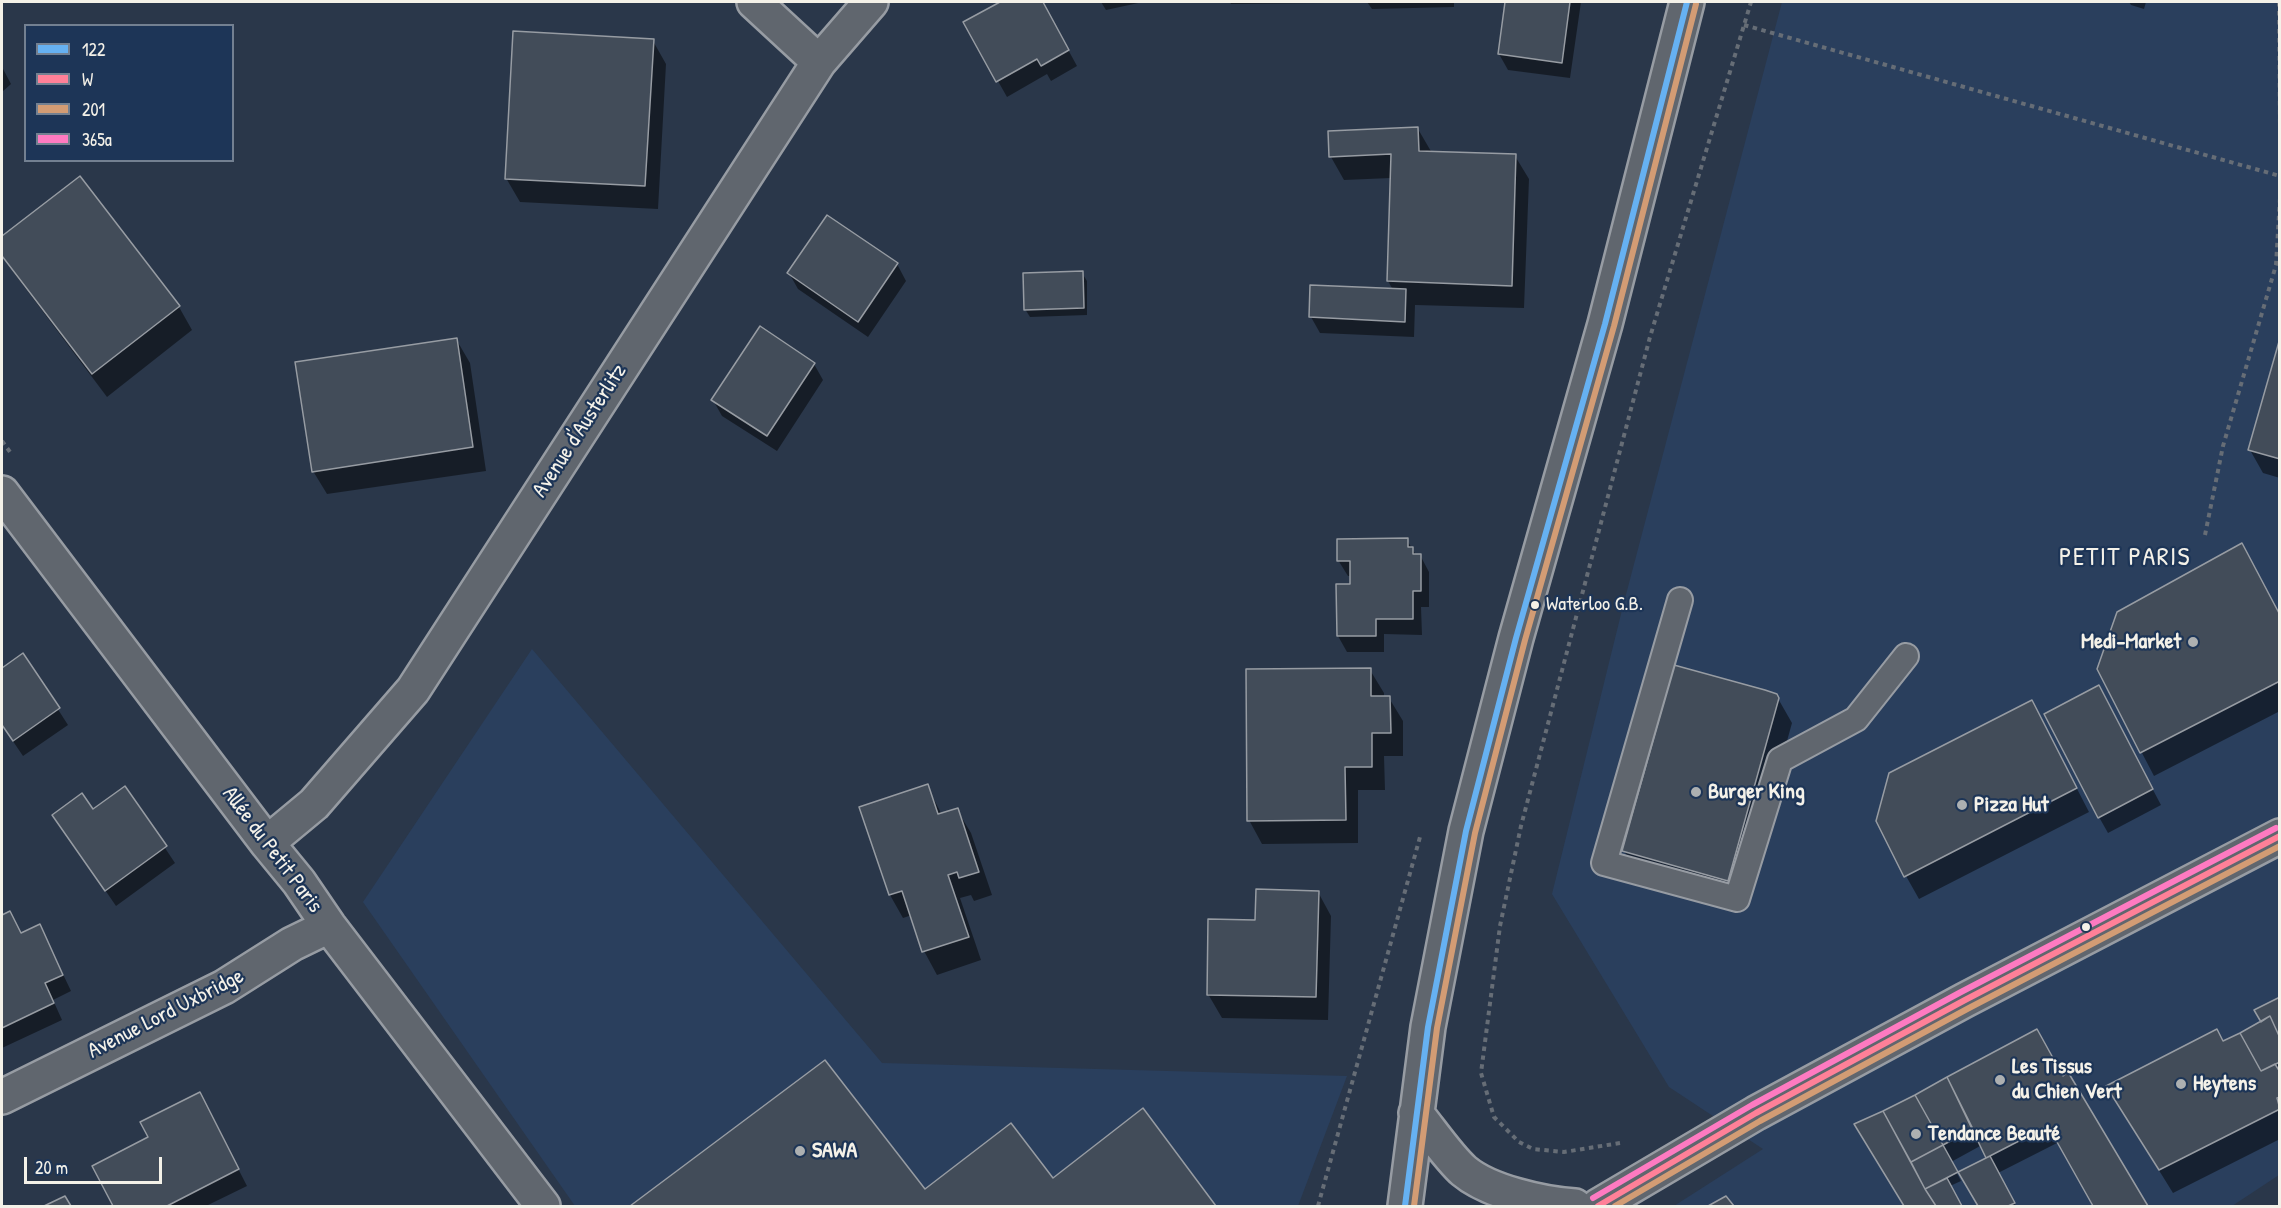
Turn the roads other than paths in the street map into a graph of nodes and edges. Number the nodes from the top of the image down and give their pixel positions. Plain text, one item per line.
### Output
1 (754, 2) edge
2 (871, 2) edge
3 (1687, 2) edge
4 (819, 62) junction
5 (2, 493) edge
6 (1680, 600) dead end
7 (1906, 656) dead end
8 (2280, 836) edge
9 (267, 843) junction
10 (329, 926) junction
11 (2, 1097) edge
12 (1416, 1113) junction
13 (543, 1206) edge
14 (1405, 1206) edge
15 (1575, 1206) edge
16 (1598, 1206) edge

1 - 4 street
2 - 4 street, Avenue d'Austerlitz
3 - 12 street
4 - 9 street, Avenue d'Austerlitz
5 - 9 street, Allée du Petit Paris
6 - 7 lane
8 - 16 street
9 - 10 street, Allée du Petit Paris
10 - 11 street, Avenue Lord Uxbridge
10 - 13 street, Allée du Petit Paris
12 - 14 street
12 - 15 street

